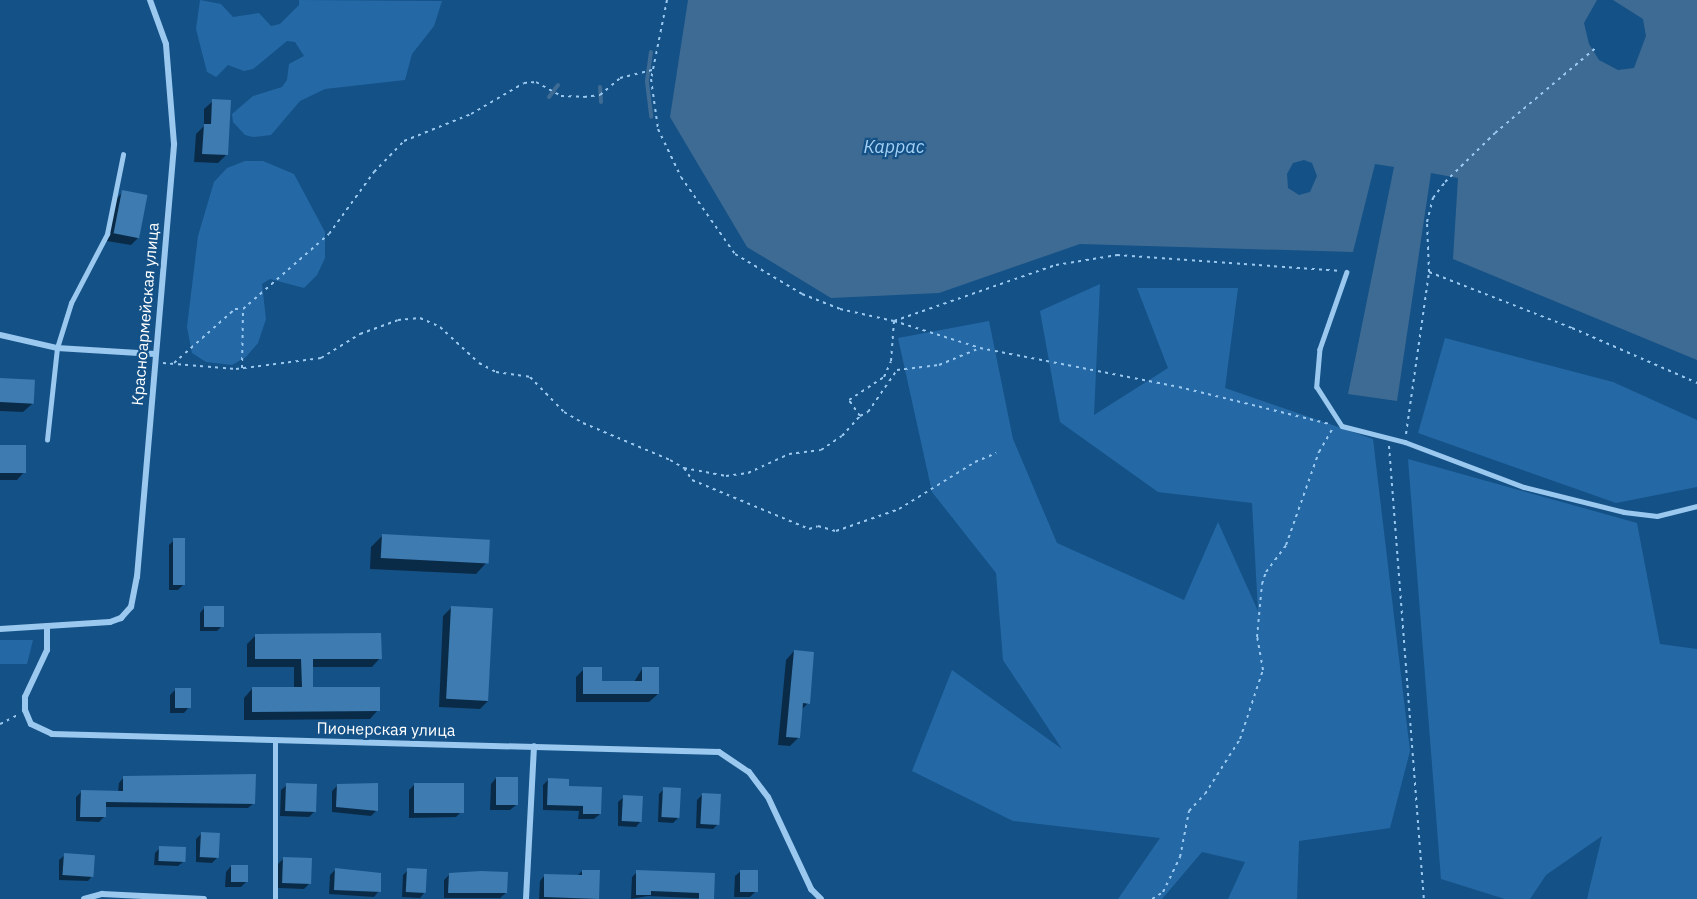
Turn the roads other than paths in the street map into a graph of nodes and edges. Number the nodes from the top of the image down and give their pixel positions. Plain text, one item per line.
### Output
1 (150, 0) edge
2 (123, 155) dead end
3 (1347, 272) road end
4 (0, 335) edge
5 (57, 348) junction
6 (155, 354) junction
7 (47, 440) dead end
8 (1697, 506) edge
9 (47, 628) junction
10 (0, 629) edge
11 (275, 740) junction
12 (534, 746) junction
13 (84, 899) edge
14 (204, 899) edge
15 (274, 899) edge
16 (526, 899) edge
17 (821, 899) edge

1 - 6 street, Красноармейская улица
2 - 5 lane
3 - 8 lane
4 - 5 street
5 - 6 street
5 - 7 lane
6 - 9 street, Красноармейская улица
9 - 10 street
9 - 11 street, Пионерская улица
11 - 12 street, Пионерская улица
11 - 15 lane
12 - 16 street
12 - 17 street, Пионерская улица
13 - 14 street

